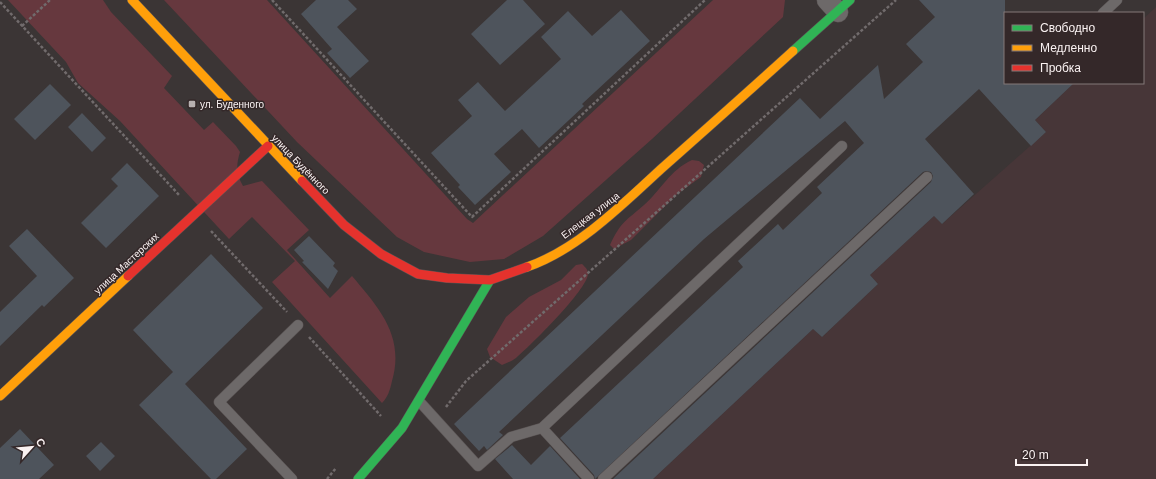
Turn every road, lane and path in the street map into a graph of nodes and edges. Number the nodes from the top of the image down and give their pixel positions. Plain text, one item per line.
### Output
1 (50, 0) edge
2 (132, 0) edge
3 (272, 0) edge
4 (705, 0) edge
5 (896, 0) edge
6 (1117, 0) edge
7 (838, 4) edge
8 (1104, 12) edge
9 (22, 26) dead end
10 (268, 146) junction
11 (842, 146) dead end
12 (927, 177) dead end
13 (490, 280) junction
14 (298, 325) dead end
15 (0, 396) edge
16 (419, 402) junction
17 (436, 421) junction
18 (542, 428) junction
19 (292, 479) edge
20 (358, 479) edge
21 (589, 479) edge
22 (603, 479) edge

1 - 9 path
2 - 10 main road, улица Будённого
3 - 4 path
5 - 17 path
6 - 8 lane
7 - 13 main road, Елецкая улица
10 - 13 main road, улица Будённого
10 - 15 main road, улица Мастерских
11 - 18 lane
12 - 22 lane
13 - 16 main road
14 - 19 lane
16 - 17 lane
16 - 20 main road
17 - 18 lane
18 - 21 lane

